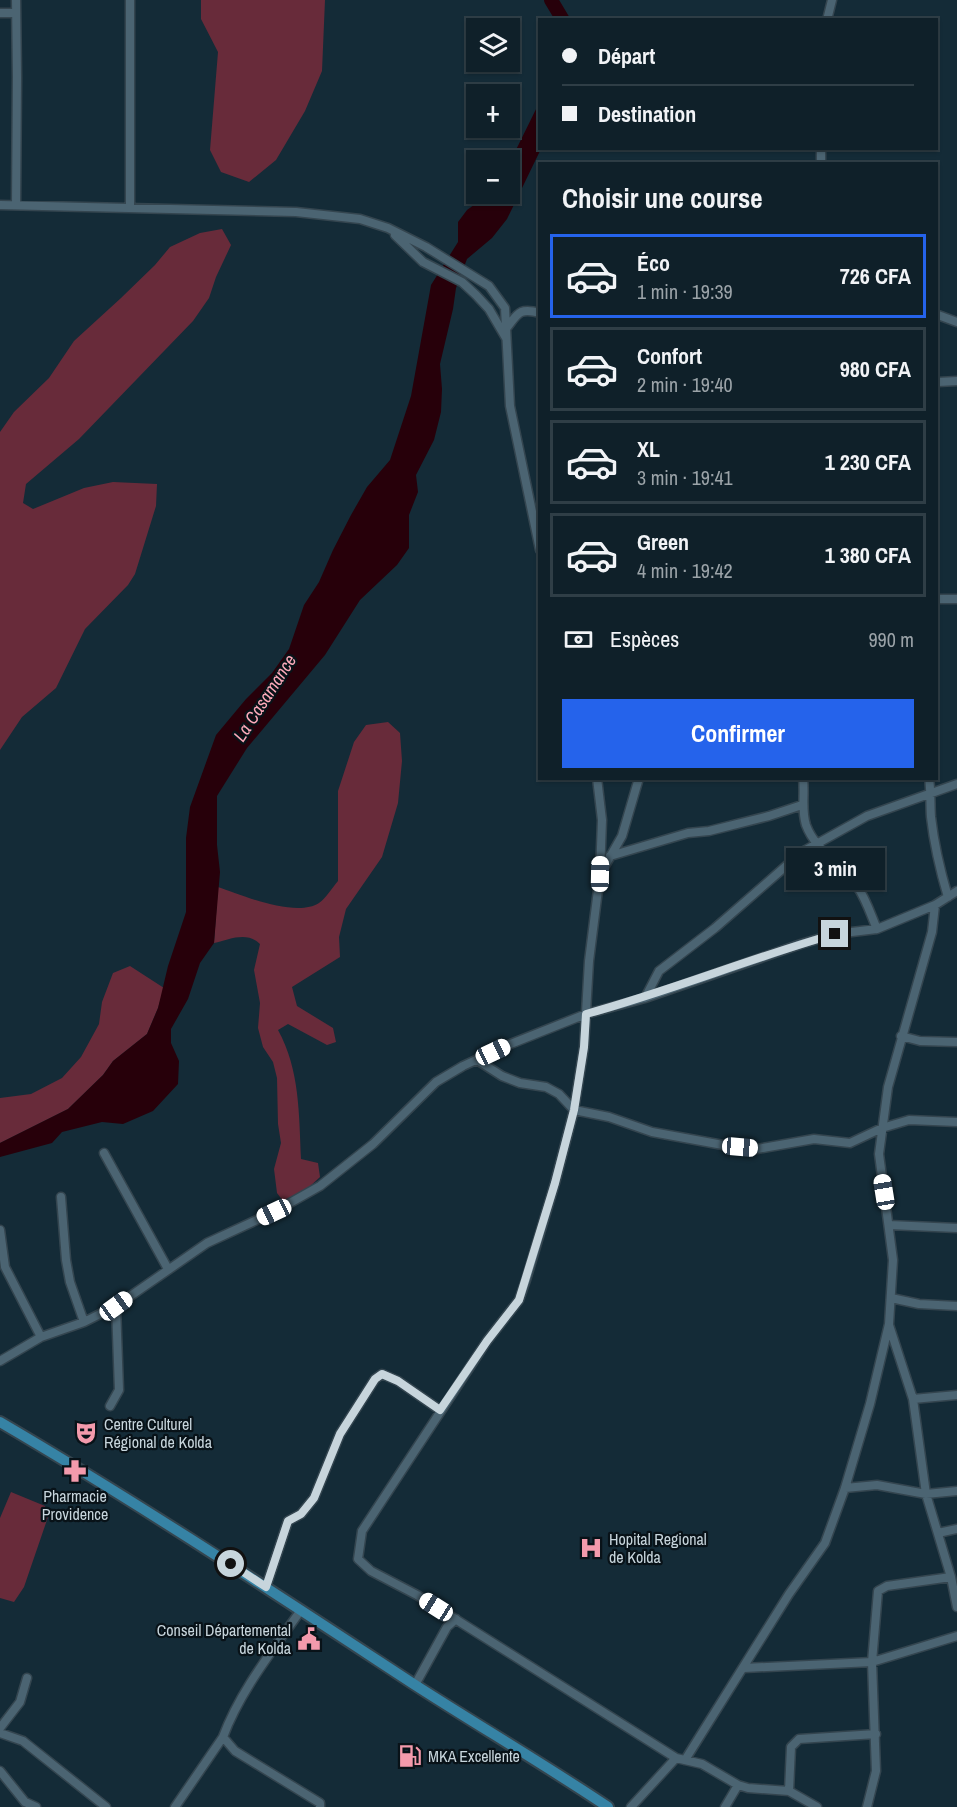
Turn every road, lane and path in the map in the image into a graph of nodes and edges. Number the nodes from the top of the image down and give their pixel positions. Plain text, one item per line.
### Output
1 (16, 0) edge
2 (130, 0) edge
3 (832, 0) edge
4 (0, 13) edge
5 (16, 13) junction
6 (828, 18) edge
7 (0, 205) edge
8 (16, 205) junction
9 (130, 207) junction
10 (388, 228) junction
11 (538, 312) edge
12 (938, 315) edge
13 (957, 322) edge
14 (505, 330) junction
15 (957, 381) edge
16 (938, 382) edge
17 (538, 540) edge
18 (938, 599) edge
19 (957, 599) edge
20 (597, 780) edge
21 (638, 780) edge
22 (803, 780) edge
23 (929, 780) edge
24 (957, 784) edge
25 (931, 793) junction
26 (802, 805) junction
27 (818, 843) junction
28 (610, 856) junction
29 (600, 874) junction
30 (957, 891) edge
31 (948, 897) junction
32 (935, 906) junction
33 (877, 929) junction
34 (645, 998) junction
35 (586, 1014) junction
36 (901, 1036) junction
37 (957, 1042) edge
38 (477, 1060) junction
39 (574, 1110) junction
40 (957, 1122) edge
41 (882, 1128) junction
42 (104, 1153) dead end
43 (61, 1197) dead end
44 (890, 1226) junction
45 (957, 1228) edge
46 (0, 1230) edge
47 (168, 1269) junction
48 (891, 1298) junction
49 (116, 1306) junction
50 (957, 1306) edge
51 (84, 1322) junction
52 (889, 1324) junction
53 (41, 1337) junction
54 (0, 1361) edge
55 (957, 1395) edge
56 (913, 1399) junction
57 (110, 1406) dead end
58 (440, 1410) junction
59 (0, 1422) edge
60 (845, 1488) junction
61 (957, 1491) edge
62 (926, 1494) junction
63 (957, 1529) edge
64 (938, 1533) junction
65 (951, 1577) junction
66 (266, 1587) junction
67 (957, 1607) edge
68 (301, 1610) junction
69 (456, 1619) junction
70 (957, 1636) edge
71 (872, 1662) junction
72 (744, 1668) junction
73 (27, 1678) dead end
74 (415, 1685) junction
75 (0, 1728) edge
76 (0, 1733) edge
77 (876, 1734) junction
78 (223, 1737) junction
79 (681, 1759) junction
80 (0, 1771) edge
81 (738, 1785) junction
82 (789, 1791) junction
83 (804, 1803) edge
84 (36, 1807) edge
85 (106, 1807) edge
86 (176, 1807) edge
87 (320, 1807) edge
88 (608, 1807) edge
89 (631, 1807) edge
90 (725, 1807) edge
91 (817, 1807) edge
92 (867, 1807) edge

1 - 5 street
2 - 9 street
3 - 6 street
4 - 5 street
5 - 8 street
7 - 8 street
8 - 9 street
9 - 10 street
10 - 14 street
10 - 14 street
11 - 14 street
12 - 13 street
14 - 17 street
15 - 16 street
18 - 19 street
20 - 29 street
21 - 28 street
22 - 26 street
23 - 25 street
24 - 25 street
25 - 27 street
25 - 31 street
26 - 27 street
26 - 28 street
27 - 33 street
27 - 34 street
28 - 29 street
29 - 35 street
30 - 31 street
31 - 32 street
32 - 33 street
32 - 36 street
33 - 34 street
34 - 35 street
35 - 38 street
35 - 39 street
36 - 37 street
36 - 41 street
38 - 39 street
38 - 47 street
39 - 41 street
39 - 58 street
40 - 41 street
41 - 44 street
42 - 47 street
43 - 51 street
44 - 45 street
44 - 48 street
46 - 53 street
47 - 49 street
48 - 50 street
48 - 52 street
49 - 51 street
49 - 57 street
51 - 53 street
52 - 56 street
52 - 60 street
53 - 54 street
55 - 56 street
56 - 62 street
58 - 66 street
58 - 69 street
59 - 66 main road
60 - 62 street
60 - 72 street
61 - 62 street
62 - 64 street
63 - 64 street
64 - 65 street
65 - 67 street
65 - 71 street
66 - 68 main road
68 - 74 main road
68 - 78 street
69 - 74 street
69 - 79 street
70 - 71 street
71 - 72 street
71 - 77 street
72 - 79 street
73 - 75 street
74 - 88 main road
76 - 85 street
77 - 82 street
77 - 92 street
78 - 86 street
78 - 87 street
79 - 81 street
79 - 89 street
80 - 84 street
81 - 82 street
81 - 90 street
82 - 83 street
83 - 91 street

